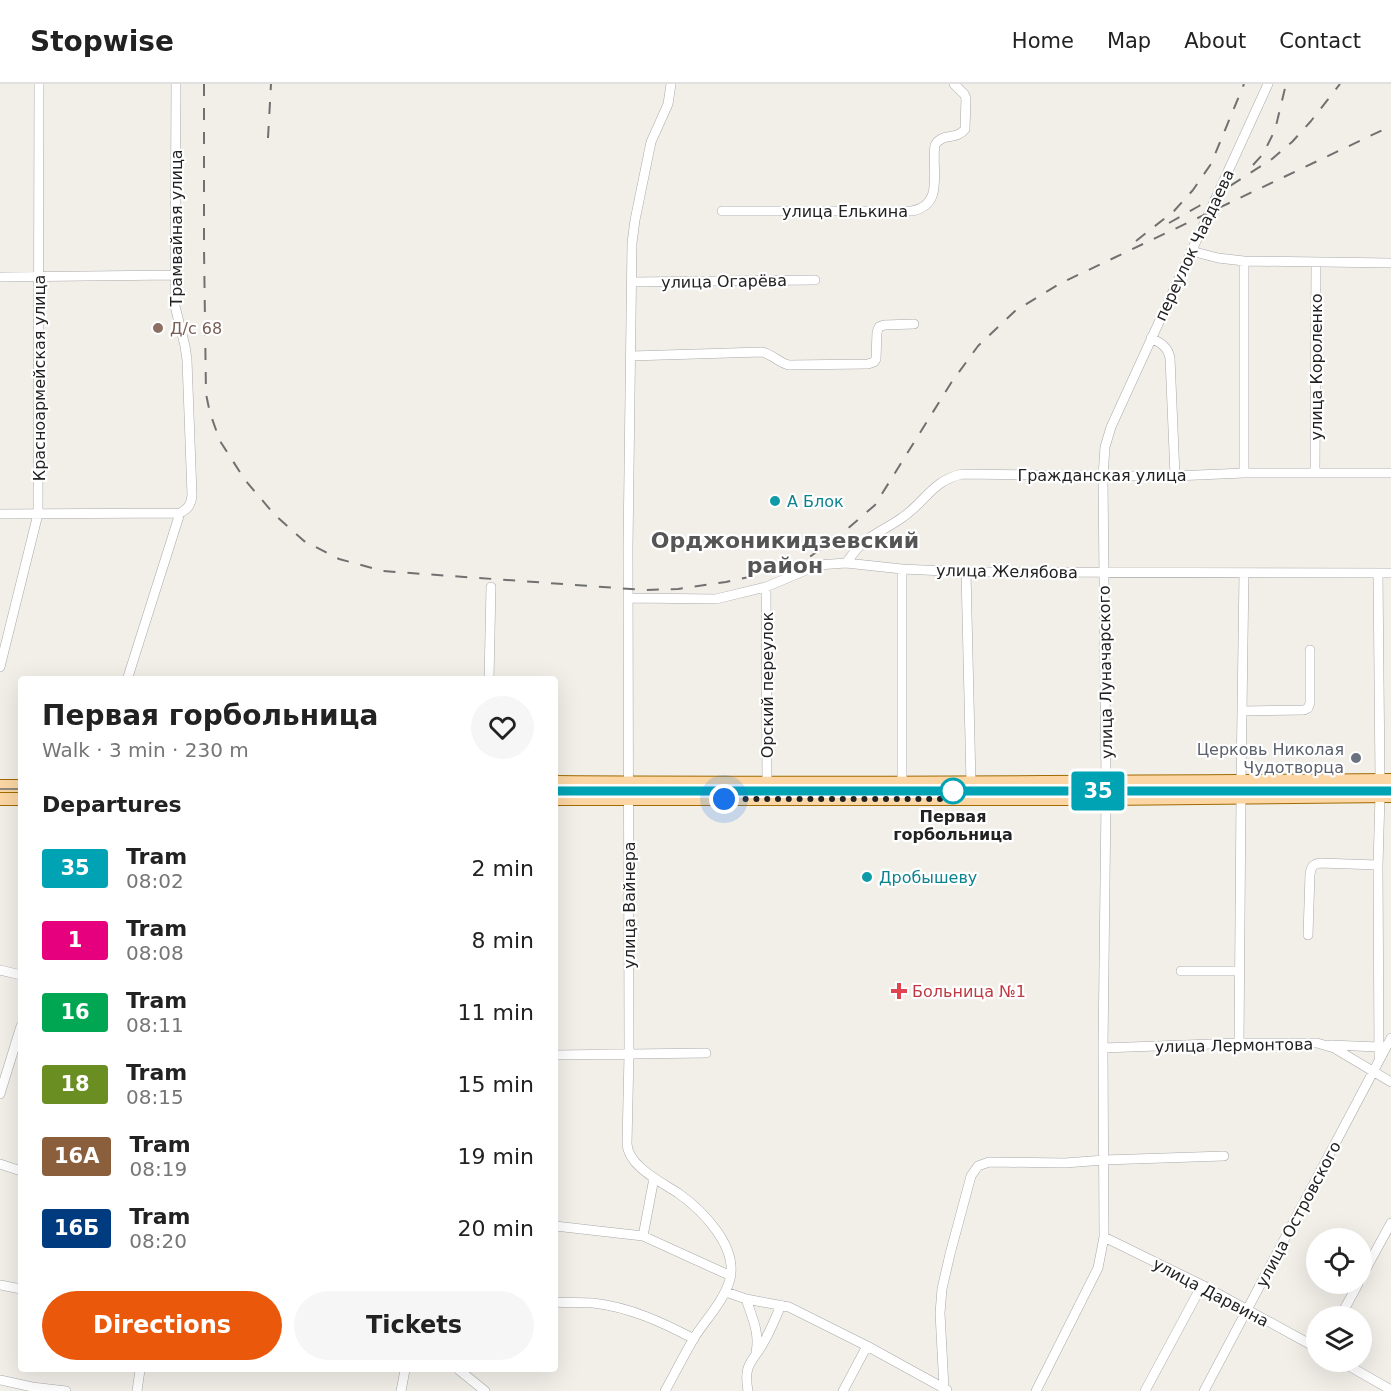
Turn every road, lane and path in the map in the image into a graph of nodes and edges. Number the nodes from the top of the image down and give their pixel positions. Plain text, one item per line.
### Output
1 (39, 84) edge
2 (176, 84) edge
3 (671, 84) edge
4 (954, 84) edge
5 (1268, 84) edge
6 (722, 211) dead end
7 (1191, 250) junction
8 (1244, 261) junction
9 (1317, 262) junction
10 (1391, 263) edge
11 (174, 275) junction
12 (40, 277) junction
13 (0, 278) edge
14 (815, 280) dead end
15 (632, 282) junction
16 (914, 324) dead end
17 (1151, 338) junction
18 (632, 356) junction
19 (1315, 472) junction
20 (1244, 473) junction
21 (1391, 473) edge
22 (1103, 476) junction
23 (1175, 476) junction
24 (180, 513) junction
25 (0, 514) edge
26 (38, 514) junction
27 (846, 563) junction
28 (902, 569) junction
29 (966, 572) junction
30 (1104, 572) junction
31 (1244, 573) junction
32 (1378, 573) junction
33 (1391, 573) edge
34 (491, 587) dead end
35 (766, 587) junction
36 (629, 598) junction
37 (1310, 650) dead end
38 (0, 667) edge
39 (128, 676) edge
40 (489, 676) edge
41 (1242, 711) junction
42 (1385, 780) edge
43 (1241, 781) junction
44 (558, 782) edge
45 (629, 782) junction
46 (902, 782) junction
47 (971, 782) junction
48 (767, 783) junction
49 (1106, 783) junction
50 (0, 786) edge
51 (18, 786) edge
52 (1385, 796) edge
53 (1241, 798) junction
54 (0, 799) edge
55 (18, 799) edge
56 (558, 799) edge
57 (629, 799) junction
58 (1106, 799) junction
59 (1378, 865) junction
60 (1308, 936) dead end
61 (0, 970) edge
62 (1181, 971) dead end
63 (1239, 971) junction
64 (18, 974) edge
65 (18, 1037) edge
66 (1391, 1038) edge
67 (1239, 1043) junction
68 (1325, 1044) junction
69 (1379, 1047) junction
70 (1103, 1048) junction
71 (706, 1053) dead end
72 (629, 1054) junction
73 (558, 1055) edge
74 (1379, 1059) junction
75 (1374, 1073) junction
76 (1391, 1083) edge
77 (0, 1094) edge
78 (1224, 1156) dead end
79 (1104, 1160) junction
80 (0, 1164) edge
81 (18, 1170) edge
82 (654, 1179) junction
83 (1391, 1223) edge
84 (558, 1226) edge
85 (643, 1236) junction
86 (1104, 1237) junction
87 (1372, 1258) edge
88 (731, 1276) junction
89 (0, 1285) edge
90 (1202, 1285) junction
91 (18, 1288) edge
92 (726, 1292) junction
93 (746, 1299) junction
94 (558, 1302) edge
95 (781, 1305) junction
96 (1247, 1310) junction
97 (694, 1339) junction
98 (1306, 1342) edge
99 (867, 1346) junction
100 (755, 1354) junction
101 (140, 1372) edge
102 (405, 1372) edge
103 (461, 1372) edge
104 (1359, 1372) edge
105 (0, 1380) edge
106 (945, 1390) edge
107 (1391, 1390) edge
108 (66, 1391) edge
109 (137, 1391) edge
110 (401, 1391) edge
111 (485, 1391) edge
112 (665, 1391) edge
113 (748, 1391) edge
114 (843, 1391) edge
115 (1036, 1391) edge
116 (1145, 1391) edge
117 (1204, 1391) edge

1 - 12 street, Красноармейская улица
2 - 11 street, Трамвайная улица
3 - 15 street, улица Вайнера
4 - 6 street, улица Елькина
5 - 7 street, переулок Чаадаева
7 - 8 street
7 - 17 street, переулок Чаадаева
8 - 9 street
8 - 20 street
9 - 10 street
9 - 19 street, улица Короленко
11 - 12 street
11 - 24 street, Трамвайная улица
12 - 13 street
12 - 26 street, Красноармейская улица
14 - 15 street, улица Огарёва
15 - 18 street, улица Вайнера
16 - 18 street
17 - 22 street, улица Луначарского
17 - 23 street, переулок Чаадаева
18 - 36 street, улица Вайнера
19 - 20 street, Гражданская улица
19 - 21 street, Гражданская улица
20 - 23 street, Гражданская улица
22 - 23 street, Гражданская улица
22 - 27 street, Гражданская улица
22 - 30 street, улица Луначарского
24 - 26 street
24 - 39 street, Трамвайная улица
25 - 26 street
26 - 38 street, Красноармейская улица
27 - 28 street, улица Желябова
27 - 35 street, улица Желябова
28 - 29 street, улица Желябова
28 - 46 street
29 - 30 street, улица Желябова
29 - 47 street
30 - 31 street, улица Желябова
30 - 49 street, улица Луначарского
31 - 32 street, улица Желябова
31 - 41 street
32 - 33 street, улица Желябова
32 - 42 street
34 - 40 street
35 - 36 street, улица Желябова
35 - 48 street, Орский переулок
36 - 45 street, улица Вайнера
37 - 41 street
41 - 43 street
42 - 43 main road
43 - 49 main road
44 - 45 main road
45 - 48 main road
45 - 57 street, улица Вайнера
46 - 47 main road
46 - 48 main road
47 - 49 main road
49 - 58 main road, улица Луначарского
50 - 51 main road
52 - 53 main road
52 - 59 street
53 - 58 main road
53 - 63 street
54 - 55 main road
56 - 57 main road
57 - 58 main road
57 - 72 street, улица Вайнера
58 - 70 street, улица Луначарского
59 - 60 street
59 - 69 street
61 - 64 street
62 - 63 street
63 - 67 street
65 - 77 street
66 - 74 street, улица Островского
67 - 68 street, улица Лермонтова
67 - 70 street, улица Лермонтова
68 - 69 street
68 - 75 street, улица Лермонтова
69 - 74 street
70 - 79 street, улица Луначарского
71 - 72 street
72 - 73 street
72 - 82 street, улица Вайнера
74 - 75 street, улица Островского
75 - 76 street, улица Лермонтова
75 - 96 street, улица Островского
78 - 79 street
79 - 86 street, улица Луначарского
79 - 106 street
80 - 81 street
82 - 85 street
82 - 88 street, улица Вайнера
83 - 87 street
84 - 85 street
85 - 88 street
86 - 90 street, улица Дарвина
86 - 115 street, улица Луначарского
88 - 92 street, улица Вайнера
89 - 91 street
90 - 96 street, улица Дарвина
90 - 116 street
92 - 93 street
92 - 97 street, улица Вайнера
93 - 95 street
93 - 100 street
94 - 97 street
95 - 99 street
95 - 100 street
96 - 98 street, улица Дарвина
96 - 117 street, улица Островского
97 - 112 street, улица Вайнера
99 - 106 street
99 - 114 street
100 - 113 street
101 - 109 street
102 - 110 street
103 - 111 street
104 - 107 street
105 - 108 street

